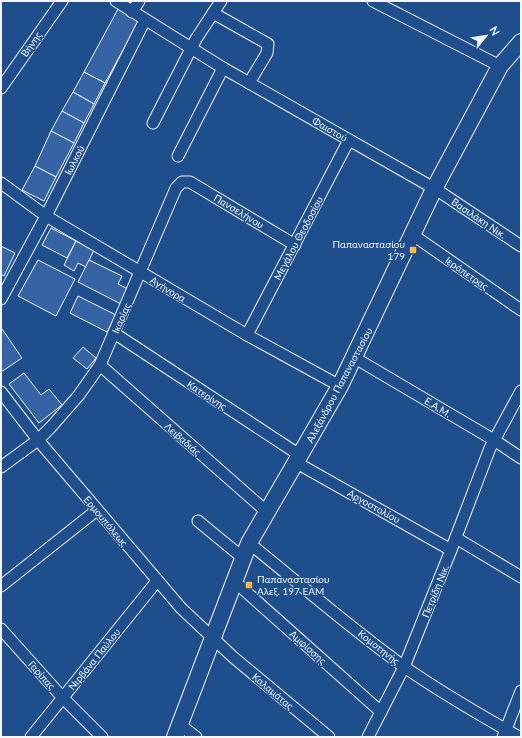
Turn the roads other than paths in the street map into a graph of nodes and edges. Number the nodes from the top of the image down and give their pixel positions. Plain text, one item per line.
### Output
1 (62, 1) edge
2 (116, 1) edge
3 (139, 1) edge
4 (221, 1) edge
5 (373, 1) edge
6 (132, 12) junction
7 (213, 13) junction
8 (145, 20) junction
9 (521, 42) edge
10 (191, 48) junction
11 (500, 66) junction
12 (224, 68) junction
13 (249, 83) junction
14 (1, 88) edge
15 (153, 123) dead end
16 (349, 140) junction
17 (178, 156) dead end
18 (182, 182) joint
19 (1, 183) edge
20 (436, 190) junction
21 (46, 216) junction
22 (413, 235) junction
23 (295, 245) junction
24 (521, 246) edge
25 (141, 272) junction
26 (1, 299) edge
27 (521, 310) edge
28 (114, 333) junction
29 (247, 335) junction
30 (355, 358) junction
31 (100, 365) junction
32 (340, 386) junction
33 (521, 391) edge
34 (1, 392) edge
35 (38, 440) junction
36 (494, 440) junction
37 (521, 458) edge
38 (299, 460) junction
39 (1, 468) edge
40 (97, 510) junction
41 (267, 512) junction
42 (198, 521) dead end
43 (456, 538) junction
44 (249, 543) junction
45 (452, 550) junction
46 (243, 558) junction
47 (521, 578) edge
48 (157, 581) junction
49 (234, 581) junction
50 (1, 586) edge
51 (2, 633) edge
52 (216, 642) junction
53 (404, 667) junction
54 (521, 691) edge
55 (63, 698) junction
56 (381, 712) junction
57 (177, 731) edge
58 (505, 733) edge
59 (31, 737) edge
60 (102, 737) edge
61 (196, 737) edge
62 (329, 737) edge
63 (368, 737) edge
64 (519, 737) edge

1 - 14 street, Βήνης
2 - 6 street, Φαιστού
3 - 6 street
4 - 7 street
5 - 11 street
6 - 8 street, Φαιστού
7 - 10 street
7 - 13 street
8 - 10 street, Φαιστού
8 - 21 street, Ιωλκού
9 - 11 main road, Αλεξάνδρου Παπαναστασίου
10 - 12 street, Φαιστού
10 - 15 street
11 - 20 main road, Αλεξάνδρου Παπαναστασίου
12 - 13 street, Φαιστού
12 - 17 street
13 - 16 street, Φαιστού
16 - 20 street, Φαιστού
16 - 23 street, Μεγάλου Θεοδοσίου
18 - 23 street, Πανσελήνου
18 - 25 street, Ικαρίας
19 - 21 street, Αγήνορα
20 - 22 main road, Αλεξάνδρου Παπαναστασίου
20 - 24 street, Βασιλάκη Νικ.
21 - 25 street, Αγήνορα
21 - 26 street, Ιωλκού
22 - 27 street, Ιεράπετρας
22 - 30 main road, Αλεξάνδρου Παπαναστασίου
23 - 29 street, Μεγάλου Θεοδοσίου
25 - 28 street, Ικαρίας
25 - 29 street, Αγήνορα
28 - 31 street, Ικαρίας
28 - 38 street, Κατερίνης
29 - 32 street, Αγήνορα
30 - 32 main road, Αλεξάνδρου Παπαναστασίου
30 - 36 street, Ε.Α.Μ.
31 - 35 street, Ικαρίας
31 - 41 street, Λειβαδιάς
32 - 38 main road, Αλεξάνδρου Παπαναστασίου
33 - 36 street
34 - 35 street, Ερμουπόλεως
35 - 39 street, Ικαρίας
35 - 40 street, Ερμουπόλεως
36 - 37 street, Ε.Α.Μ.
36 - 43 street, Πετρίδη Νικ.
38 - 41 main road, Αλεξάνδρου Παπαναστασίου
38 - 45 street, Αργοστολίου
40 - 48 street, Ερμουπόλεως
40 - 50 street
41 - 44 main road, Αλεξάνδρου Παπαναστασίου
42 - 46 street
43 - 45 street, Πετρίδη Νικ.
43 - 47 street
44 - 46 main road, Αλεξάνδρου Παπαναστασίου
44 - 53 street, Κομοτηνής
45 - 53 street, Πετρίδη Νικ.
46 - 49 main road, Αλεξάνδρου Παπαναστασίου
48 - 52 street, Ερμουπόλεως
48 - 55 street, Νιρβάνα Παύλου
49 - 52 main road, Αλεξάνδρου Παπαναστασίου
49 - 56 street, Αμφίσσης
51 - 55 street, Γαρίπας
52 - 57 main road, Αλεξάνδρου Παπαναστασίου
52 - 62 street, Καλαμάτας
53 - 56 street, Πετρίδη Νικ.
53 - 58 street, Κομοτηνής
54 - 58 street
55 - 59 street, Νιρβάνα Παύλου
55 - 60 street, Γαρίπας
56 - 63 street, Πετρίδη Νικ.
57 - 61 street
58 - 64 street, Κομοτηνής

